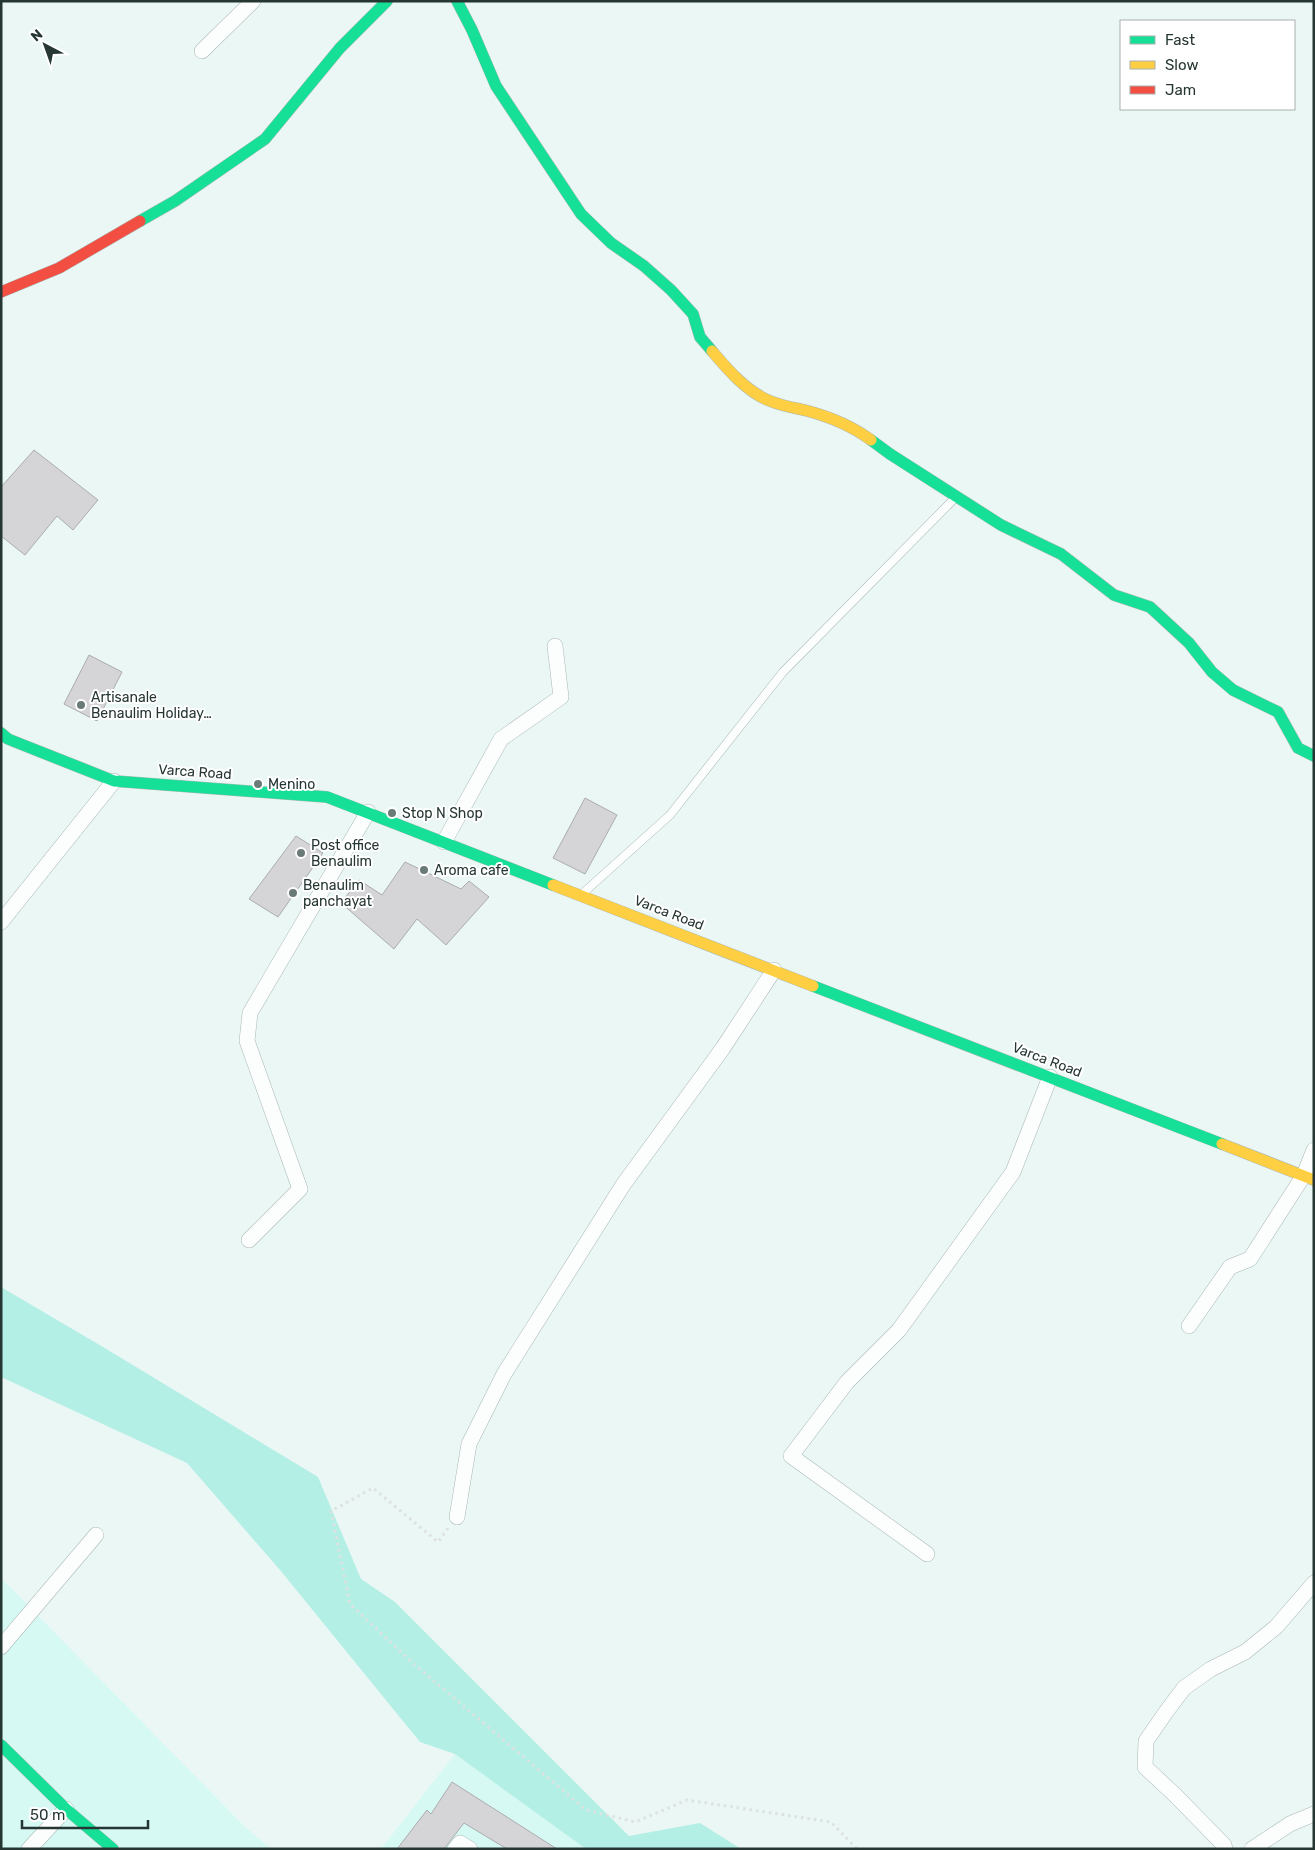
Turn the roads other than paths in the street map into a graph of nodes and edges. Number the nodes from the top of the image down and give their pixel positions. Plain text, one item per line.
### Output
1 (253, 1) edge
2 (387, 1) edge
3 (457, 1) edge
4 (202, 51) dead end
5 (1, 292) edge
6 (957, 496) junction
7 (555, 646) dead end
8 (1, 734) edge
9 (1314, 756) edge
10 (114, 781) junction
11 (368, 812) junction
12 (444, 842) junction
13 (581, 895) junction
14 (1, 922) edge
15 (774, 970) junction
16 (1050, 1077) junction
17 (1314, 1150) edge
18 (1309, 1177) edge
19 (249, 1240) dead end
20 (1189, 1326) dead end
21 (457, 1516) road end
22 (96, 1535) dead end
23 (926, 1554) dead end
24 (1314, 1583) edge
25 (1, 1647) edge
26 (1, 1745) edge
27 (66, 1809) junction
28 (1314, 1814) edge
29 (29, 1849) edge
30 (113, 1849) edge
31 (455, 1849) edge
32 (470, 1849) edge
33 (1226, 1849) edge
34 (1252, 1849) edge

1 - 4 street
2 - 5 street
3 - 6 street
6 - 9 street
6 - 13 lane
7 - 12 street
8 - 10 street, Varca Road
10 - 11 street, Varca Road
10 - 14 street
11 - 12 street, Varca Road
11 - 19 street
12 - 13 street, Varca Road
13 - 15 street, Varca Road
15 - 16 street, Varca Road
15 - 21 street
16 - 18 street, Varca Road
16 - 23 street
17 - 18 street
18 - 20 street
22 - 25 street
24 - 33 street
26 - 27 street
27 - 29 street
27 - 30 street
28 - 34 street
31 - 32 street

